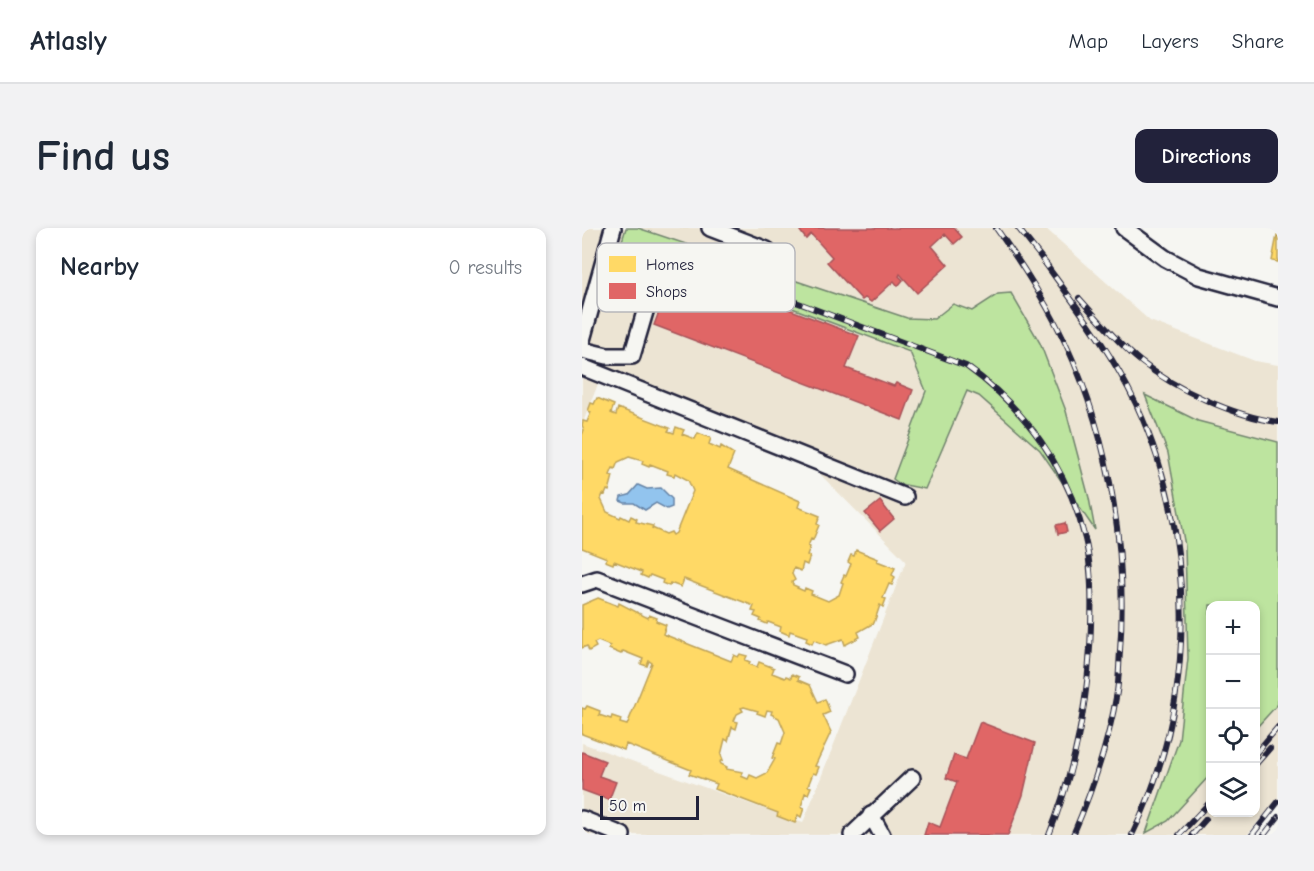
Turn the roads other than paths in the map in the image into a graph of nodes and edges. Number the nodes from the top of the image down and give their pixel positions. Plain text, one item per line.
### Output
1 (613, 228) edge
2 (710, 228) edge
3 (1124, 228) edge
4 (609, 243) edge
5 (749, 243) edge
6 (597, 285) edge
7 (1278, 298) edge
8 (645, 312) edge
9 (583, 335) edge
10 (582, 350) edge
11 (582, 367) edge
12 (905, 497) dead end
13 (582, 584) edge
14 (845, 674) dead end
15 (912, 778) dead end
16 (871, 815) junction
17 (582, 819) edge
18 (622, 835) edge
19 (852, 835) edge
20 (882, 835) edge

1 - 4 street
2 - 5 street
3 - 7 street
6 - 9 street
8 - 10 street
11 - 12 street
13 - 14 street
15 - 16 street
16 - 19 street
16 - 20 street
17 - 18 street

